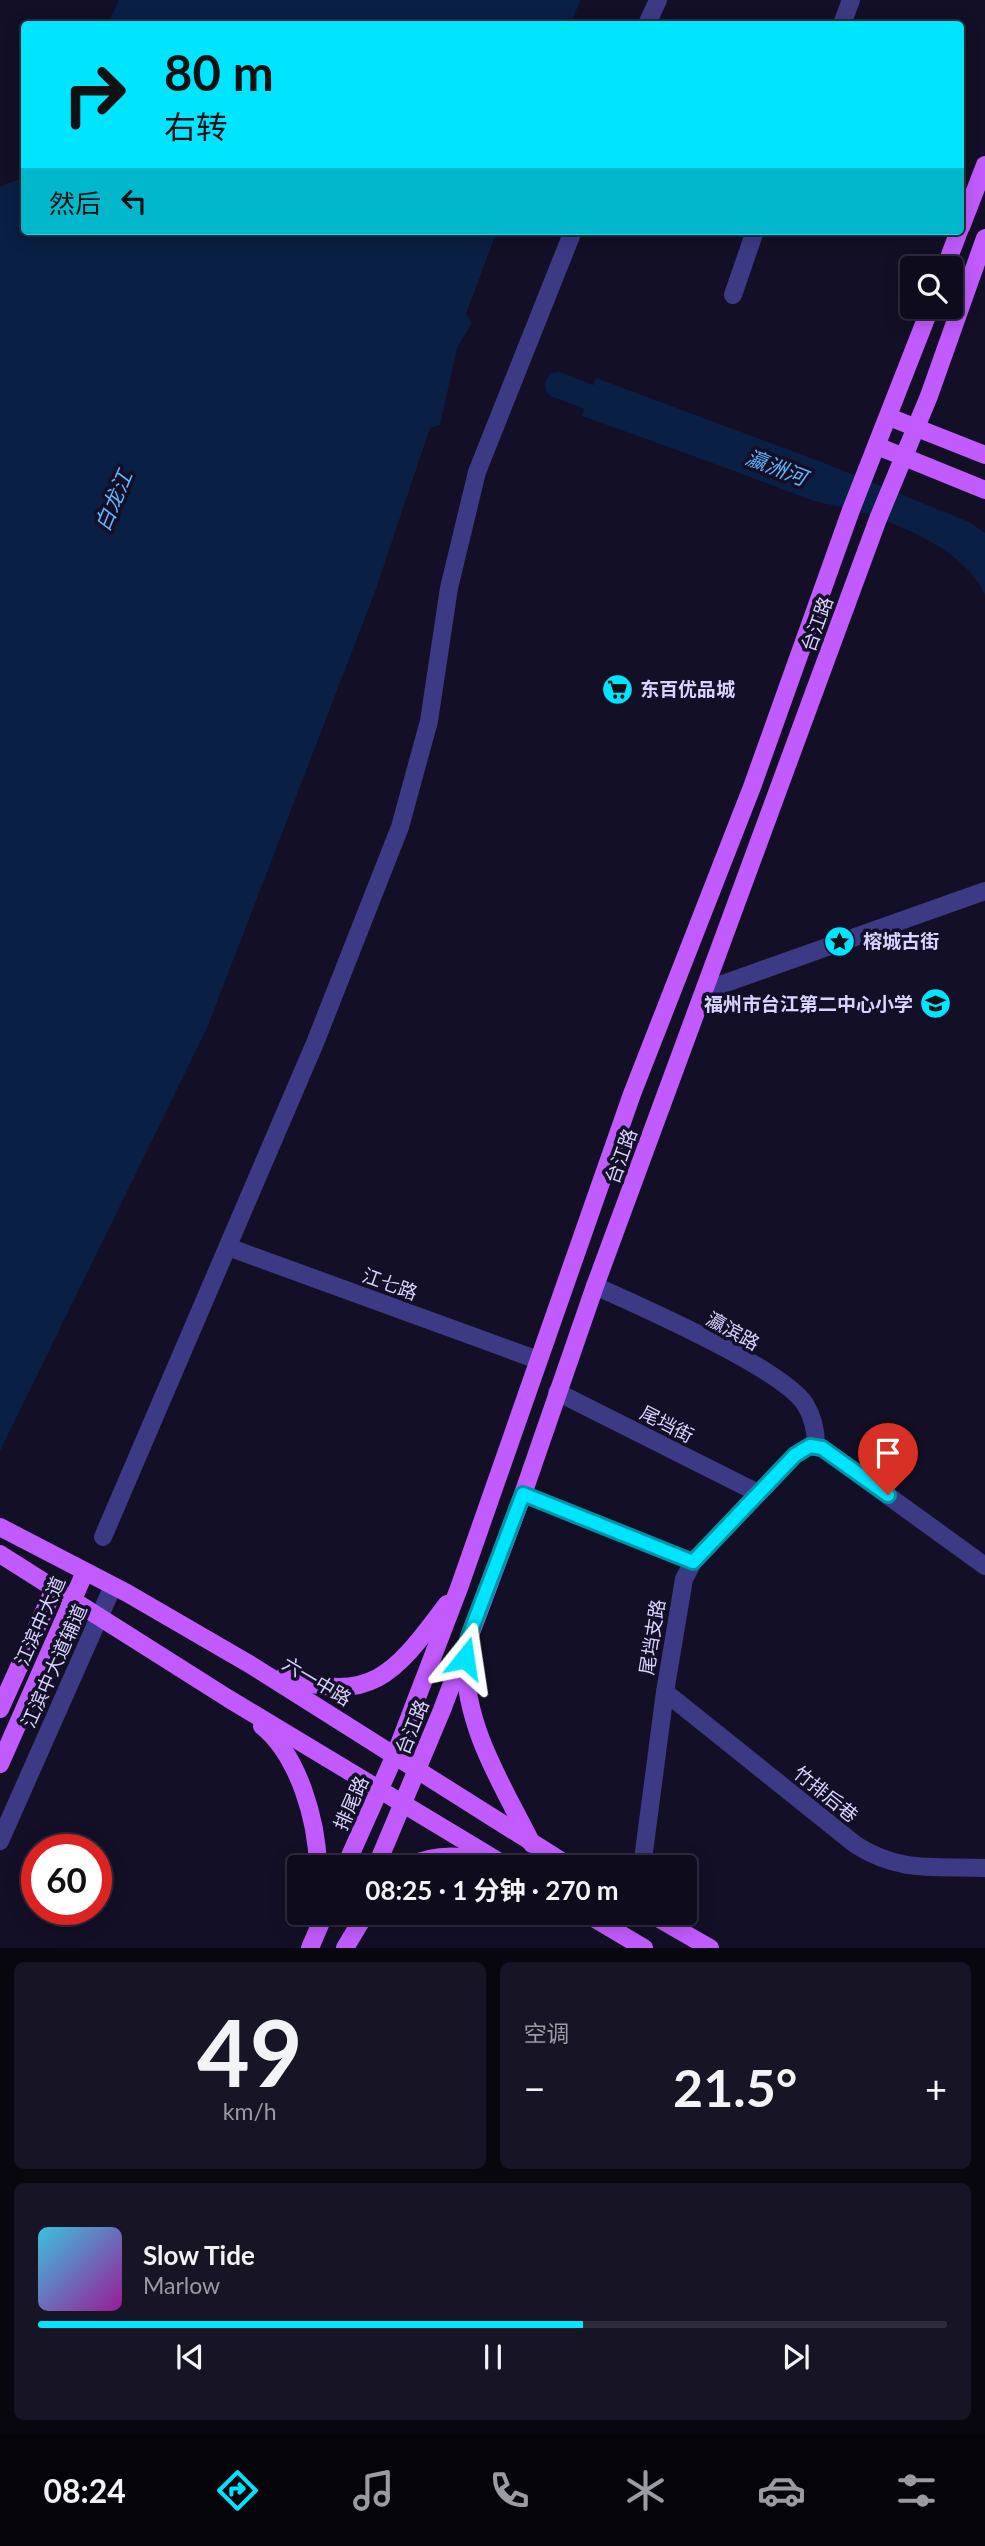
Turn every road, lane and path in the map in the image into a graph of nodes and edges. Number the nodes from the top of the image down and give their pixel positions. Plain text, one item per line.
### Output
1 (658, 0) edge
2 (851, 0) edge
3 (648, 21) edge
4 (843, 21) edge
5 (985, 164) edge
6 (964, 218) edge
7 (571, 235) edge
8 (754, 235) edge
9 (958, 235) edge
10 (985, 239) edge
11 (985, 250) edge
12 (950, 256) edge
13 (972, 270) junction
14 (733, 295) dead end
15 (926, 319) edge
16 (889, 417) junction
17 (916, 426) junction
18 (877, 446) junction
19 (985, 455) edge
20 (904, 456) junction
21 (985, 490) edge
22 (985, 891) edge
23 (706, 990) junction
24 (228, 1247) junction
25 (595, 1286) junction
26 (538, 1360) junction
27 (557, 1392) junction
28 (816, 1446) junction
29 (758, 1493) junction
30 (523, 1494) junction
31 (0, 1527) edge
32 (103, 1537) dead end
33 (0, 1553) edge
34 (693, 1562) junction
35 (985, 1566) edge
36 (85, 1572) junction
37 (113, 1586) junction
38 (55, 1587) junction
39 (459, 1588) junction
40 (73, 1598) junction
41 (99, 1615) junction
42 (469, 1636) junction
43 (251, 1665) junction
44 (665, 1692) junction
45 (229, 1699) junction
46 (0, 1709) edge
47 (395, 1755) junction
48 (0, 1765) edge
49 (417, 1770) junction
50 (380, 1791) junction
51 (402, 1805) junction
52 (0, 1841) edge
53 (532, 1844) junction
54 (317, 1855) edge
55 (351, 1855) edge
56 (381, 1855) edge
57 (486, 1855) edge
58 (551, 1855) edge
59 (644, 1855) edge
60 (985, 1868) edge
61 (314, 1925) edge
62 (320, 1925) edge
63 (353, 1925) edge
64 (358, 1925) edge
65 (605, 1925) edge
66 (670, 1925) edge
67 (312, 1943) edge
68 (344, 1948) edge
69 (644, 1948) edge
70 (710, 1948) edge

1 - 3 street
2 - 4 street
5 - 6 main road
7 - 24 street
8 - 14 street
9 - 12 main road
10 - 13 main road
11 - 13 main road
13 - 17 main road
15 - 16 main road
16 - 17 main road
16 - 18 main road
17 - 19 main road
17 - 20 main road
18 - 20 main road
18 - 26 main road, 台江路
20 - 21 main road
20 - 23 main road, 台江路
22 - 23 street
23 - 25 main road, 台江路
24 - 26 street, 江七路
24 - 32 street
25 - 27 main road, 台江路
25 - 28 street, 瀛滨路
26 - 39 main road, 台江路
27 - 29 street, 尾垱街
27 - 30 main road, 台江路
28 - 29 street, 尾垱支路
28 - 35 street
29 - 34 street, 尾垱支路
30 - 34 street
30 - 42 main road, 台江路
31 - 36 main road, 六一中路
33 - 38 main road
34 - 44 street, 尾垱支路
36 - 37 main road, 六一中路
36 - 40 main road, 江滨中大道
37 - 41 street, 江滨中大道辅道
37 - 43 main road, 六一中路
38 - 40 main road
38 - 46 main road, 江滨中大道
39 - 43 main road
39 - 47 main road, 台江路
40 - 41 main road
40 - 48 main road, 江滨中大道
41 - 45 main road
41 - 52 street, 江滨中大道辅道
42 - 49 main road, 台江路
42 - 53 main road
43 - 47 main road, 六一中路
44 - 59 street, 尾垱支路
44 - 60 street, 竹排后巷
45 - 50 main road
45 - 54 main road
47 - 49 main road, 六一中路
47 - 50 main road, 排尾路
49 - 51 main road, 台江路
49 - 53 main road, 六一中路
50 - 51 main road
50 - 55 main road, 排尾路
51 - 56 main road
51 - 57 main road
53 - 58 main road, 六一中路
61 - 67 main road
62 - 67 main road
63 - 68 main road
64 - 68 main road
65 - 69 main road
66 - 70 main road

